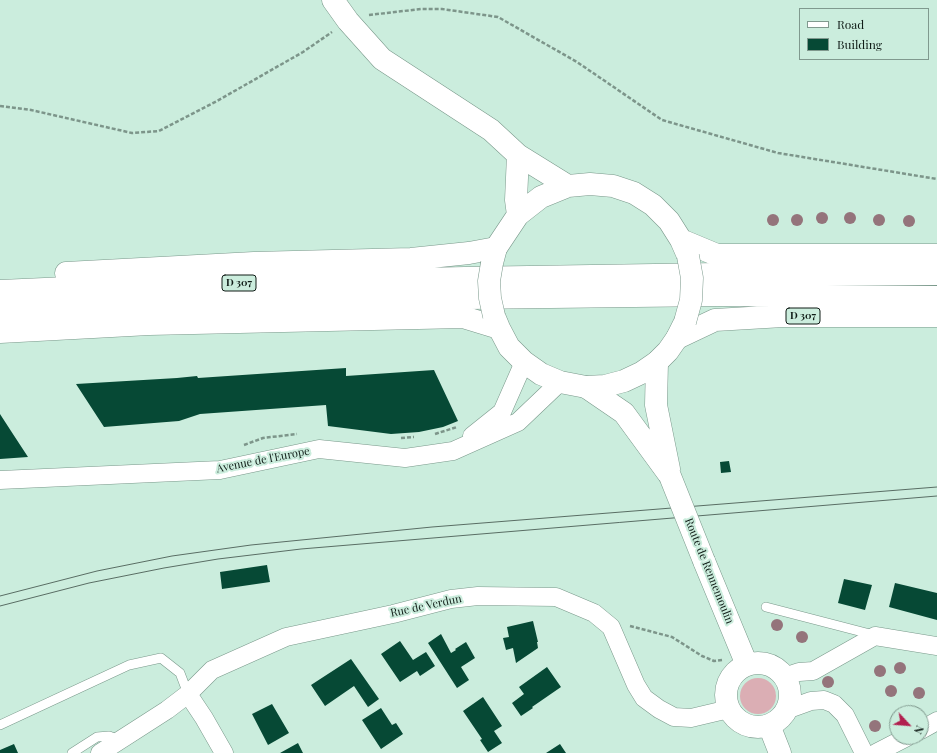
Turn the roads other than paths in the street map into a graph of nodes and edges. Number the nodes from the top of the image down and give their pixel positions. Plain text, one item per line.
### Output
1 (333, 0) edge
2 (518, 155) junction
3 (568, 186) junction
4 (518, 215) junction
5 (684, 248) junction
6 (494, 255) junction
7 (937, 255) edge
8 (937, 274) edge
9 (6, 291) edge
10 (937, 297) edge
11 (0, 312) edge
12 (123, 315) junction
13 (937, 316) edge
14 (496, 322) junction
15 (681, 330) junction
16 (0, 332) edge
17 (524, 362) junction
18 (657, 362) junction
19 (560, 382) junction
20 (586, 387) junction
21 (452, 451) junction
22 (670, 476) junction
23 (0, 480) edge
24 (766, 607) dead end
25 (875, 636) junction
26 (937, 646) edge
27 (747, 665) junction
28 (784, 677) junction
29 (188, 694) junction
30 (729, 709) junction
31 (786, 710) junction
32 (0, 725) edge
33 (769, 725) junction
34 (121, 740) junction
35 (892, 745) edge
36 (72, 753) edge
37 (100, 753) edge
38 (224, 753) edge
39 (780, 753) edge
40 (864, 753) edge
41 (876, 753) edge

1 - 2 main road
2 - 3 main road
2 - 4 main road
3 - 4 main road
3 - 5 main road
4 - 6 main road
5 - 7 main road
5 - 15 main road, bridge
6 - 9 main road, D 307
6 - 14 main road, bridge
8 - 9 main road, D 307
10 - 12 main road, D 307
11 - 12 main road, D 307
12 - 14 main road
12 - 16 main road
13 - 15 main road, D 307
14 - 17 main road
15 - 18 main road
17 - 19 main road
17 - 21 street
18 - 20 main road
18 - 22 main road, Route de Rennemoulin
19 - 20 main road
19 - 21 street
20 - 22 main road, Route de Rennemoulin
21 - 23 street, Avenue de l'Europe
22 - 27 main road, Route de Rennemoulin, bridge
24 - 25 lane
25 - 26 street
25 - 28 street
27 - 28 main road
27 - 30 main road
28 - 31 main road
29 - 30 street, Rue de Verdun
29 - 32 lane
29 - 34 street, Rue de Verdun
29 - 38 street
30 - 33 main road
31 - 33 main road
31 - 40 street
33 - 39 main road
34 - 36 lane
34 - 37 street, Rue de Verdun
35 - 41 street

